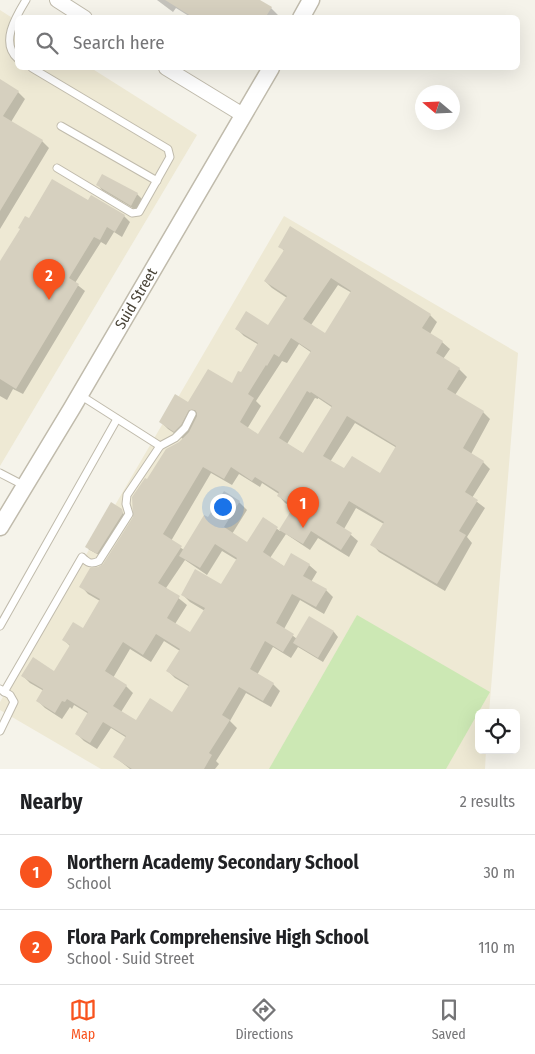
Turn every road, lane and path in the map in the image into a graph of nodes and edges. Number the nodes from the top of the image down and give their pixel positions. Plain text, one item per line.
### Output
1 (26, 0) edge
2 (57, 0) edge
3 (311, 0) edge
4 (17, 15) edge
5 (80, 15) edge
6 (303, 15) edge
7 (15, 18) edge
8 (15, 56) edge
9 (35, 70) edge
10 (169, 70) edge
11 (270, 70) edge
12 (243, 115) junction
13 (61, 126) dead end
14 (57, 168) dead end
15 (157, 181) junction
16 (80, 395) junction
17 (192, 414) dead end
18 (117, 419) junction
19 (160, 446) junction
20 (0, 473) edge
21 (25, 486) junction
22 (0, 527) edge
23 (0, 626) edge
24 (2, 690) edge
25 (0, 731) edge

1 - 4 lane
2 - 5 street
3 - 6 street
7 - 8 lane
9 - 15 lane
10 - 12 street
11 - 12 street, Suid Street
12 - 16 street, Suid Street
13 - 15 lane
14 - 15 lane
16 - 18 lane
16 - 21 street, Suid Street
17 - 19 lane
18 - 19 lane
18 - 23 lane
19 - 24 lane
20 - 21 lane
21 - 22 street, Suid Street
24 - 25 lane

